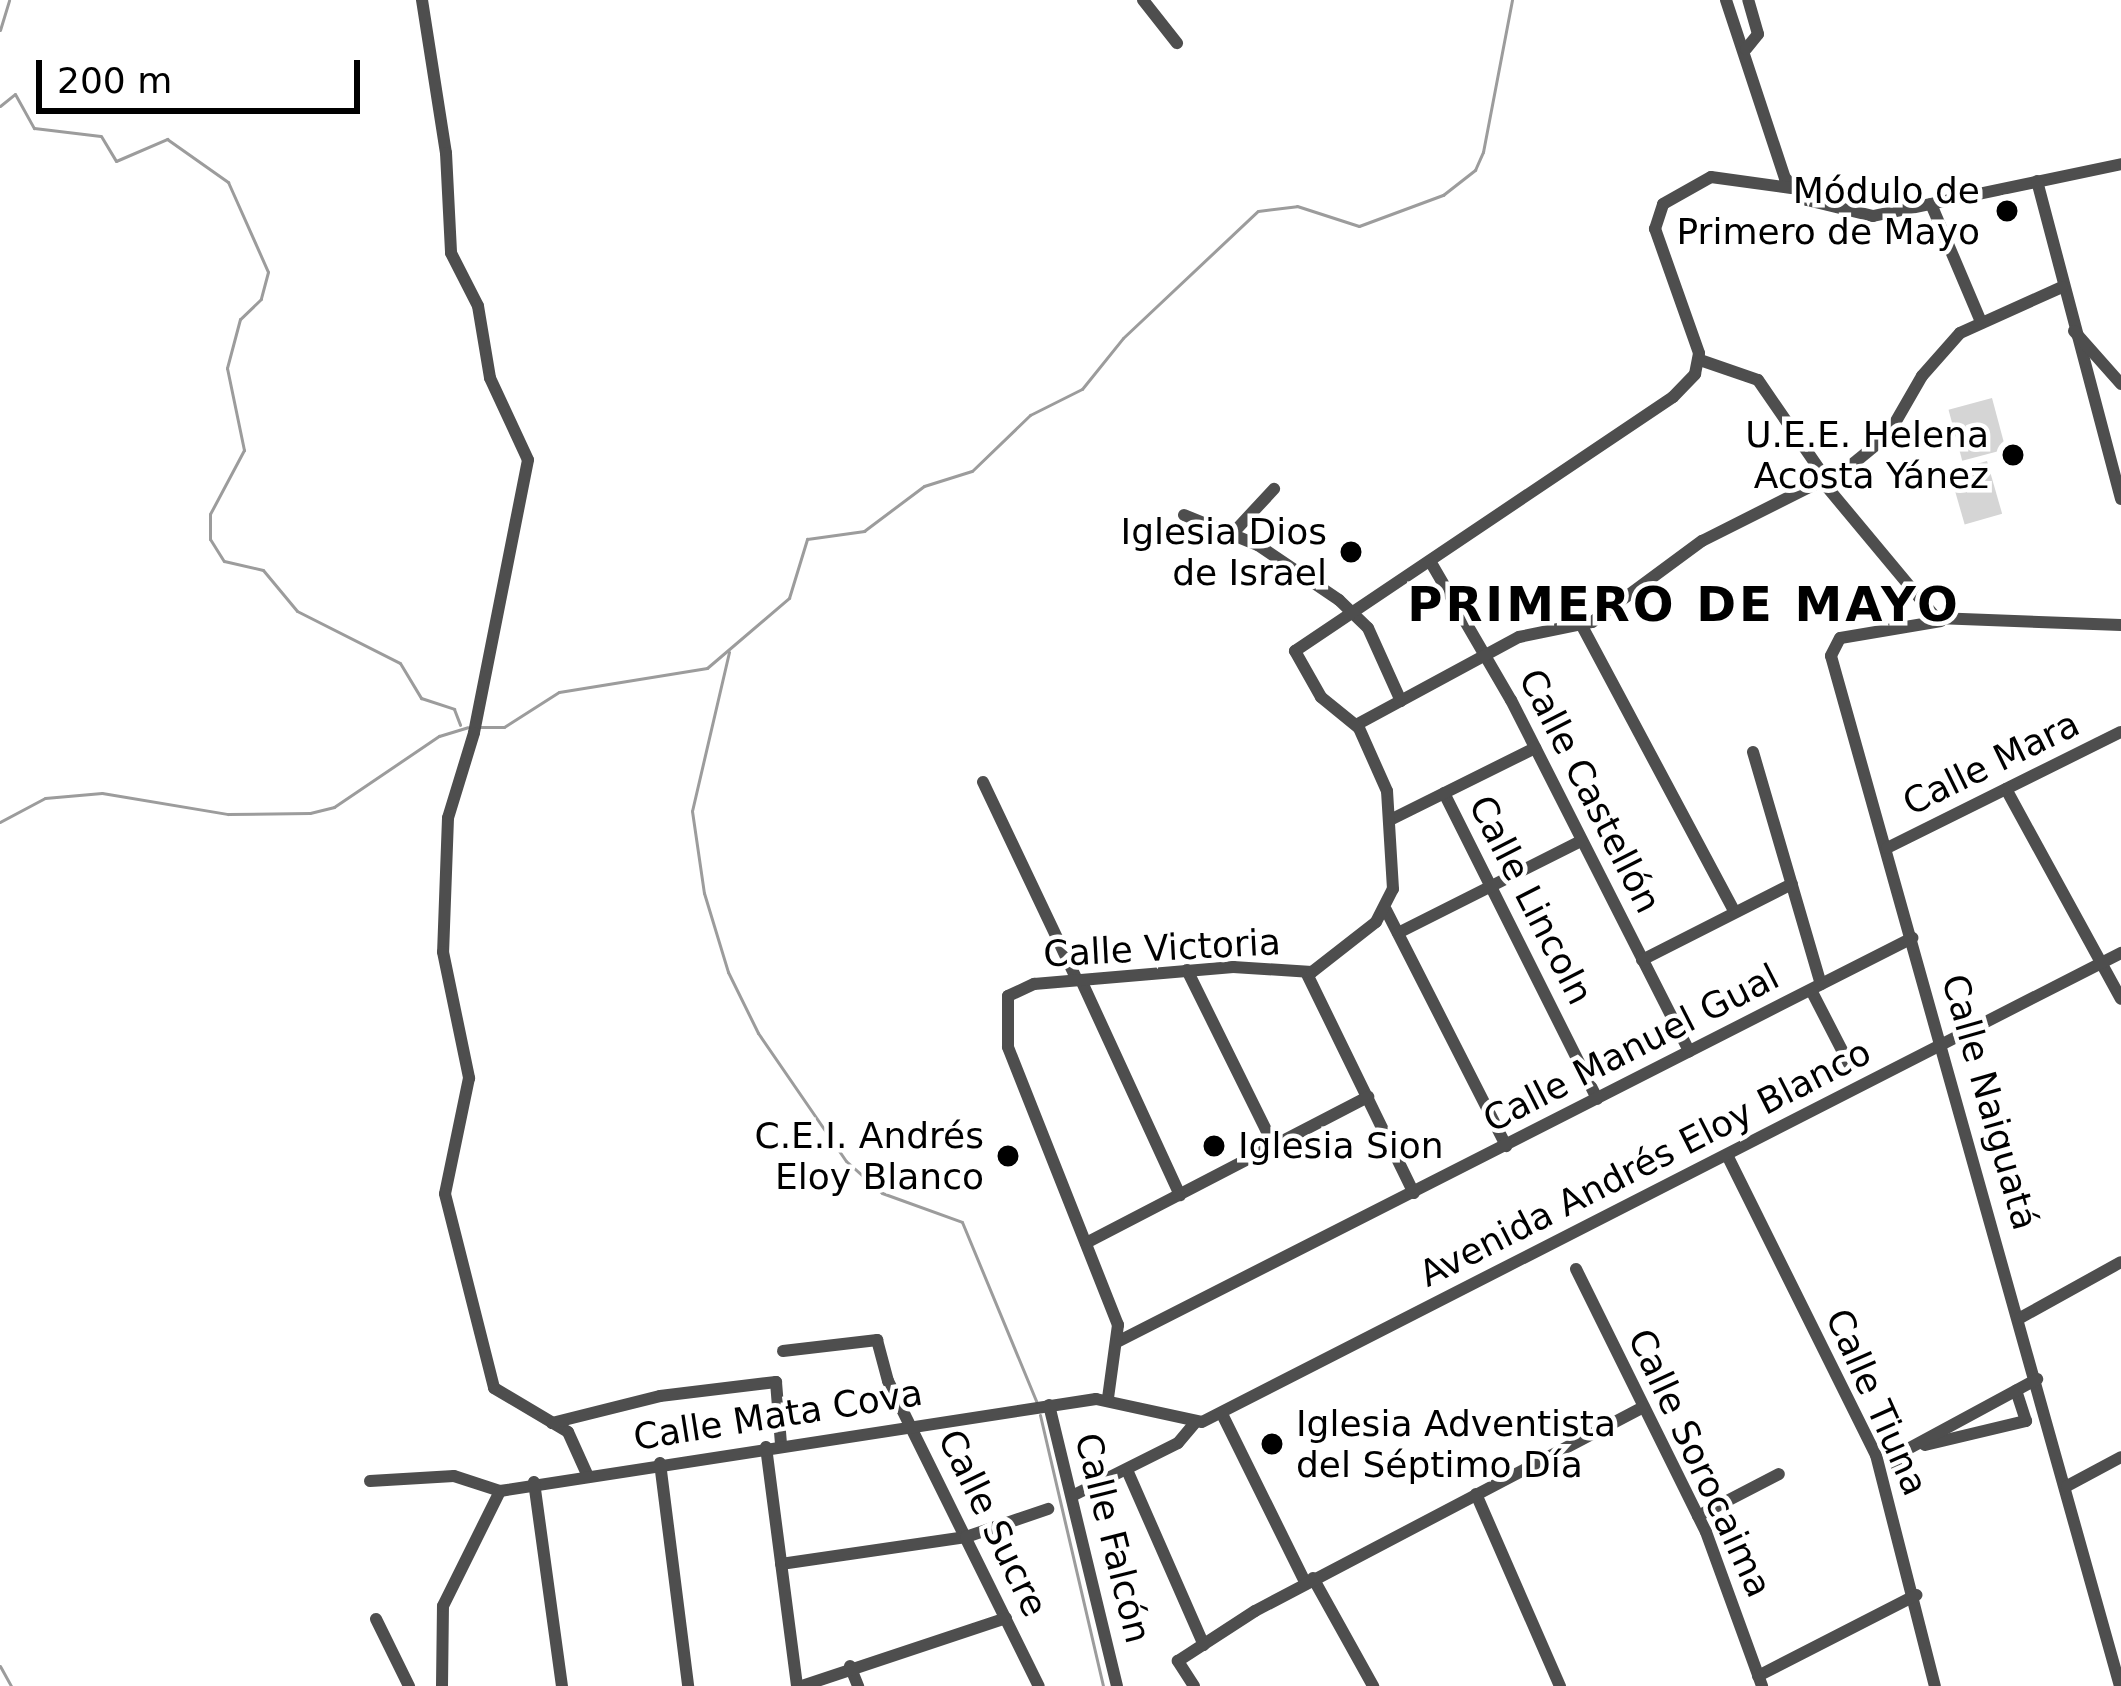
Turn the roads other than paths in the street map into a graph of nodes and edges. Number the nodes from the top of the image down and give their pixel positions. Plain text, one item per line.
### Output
1 (422, 0) edge
2 (1143, 0) edge
3 (1726, 0) edge
4 (1748, 0) edge
5 (1178, 43) dead end
6 (1746, 50) junction
7 (2121, 164) edge
8 (2037, 181) junction
9 (1791, 188) junction
10 (1931, 204) junction
11 (2062, 287) junction
12 (1981, 322) junction
13 (2073, 330) junction
14 (1700, 360) junction
15 (2121, 384) edge
16 (1824, 480) junction
17 (1274, 489) dead end
18 (2121, 500) edge
19 (1184, 515) dead end
20 (1234, 532) junction
21 (1430, 561) junction
22 (1349, 609) junction
23 (1941, 621) junction
24 (2121, 625) edge
25 (1582, 626) junction
26 (1488, 658) junction
27 (1401, 701) junction
28 (1356, 724) junction
29 (2121, 732) edge
30 (1534, 748) junction
31 (1753, 752) dead end
32 (983, 782) dead end
33 (2006, 789) junction
34 (1444, 794) junction
35 (1392, 819) junction
36 (1581, 841) junction
37 (1887, 848) junction
38 (1792, 884) junction
39 (1490, 886) junction
40 (1386, 910) junction
41 (1736, 912) junction
42 (1398, 932) junction
43 (1912, 938) junction
44 (2121, 953) edge
45 (1642, 960) junction
46 (2101, 963) junction
47 (1187, 970) junction
48 (1306, 972) junction
49 (1079, 980) junction
50 (1816, 987) junction
51 (2121, 999) edge
52 (1942, 1043) junction
53 (1689, 1051) junction
54 (1849, 1064) dead end
55 (1367, 1097) junction
56 (1597, 1099) junction
57 (1274, 1146) junction
58 (1506, 1146) junction
59 (1727, 1155) junction
60 (1414, 1193) junction
61 (1180, 1195) junction
62 (1562, 1240) junction
63 (1086, 1244) junction
64 (2121, 1262) edge
65 (2020, 1318) junction
66 (1119, 1341) junction
67 (783, 1352) dead end
68 (2037, 1379) junction
69 (2016, 1391) junction
70 (1108, 1398) junction
71 (1049, 1406) junction
72 (1644, 1407) junction
73 (1222, 1414) junction
74 (552, 1423) junction
75 (1195, 1423) junction
76 (911, 1425) junction
77 (781, 1444) junction
78 (766, 1447) junction
79 (1908, 1449) junction
80 (2121, 1457) edge
81 (660, 1463) junction
82 (1127, 1470) junction
83 (587, 1474) junction
84 (1779, 1474) dead end
85 (370, 1481) dead end
86 (534, 1482) junction
87 (1903, 1482) dead end
88 (2067, 1486) junction
89 (500, 1492) junction
90 (1477, 1494) junction
91 (1074, 1495) junction
92 (1048, 1509) dead end
93 (1698, 1516) junction
94 (966, 1537) junction
95 (781, 1564) junction
96 (1309, 1580) junction
97 (1916, 1595) junction
98 (1006, 1618) junction
99 (376, 1619) dead end
100 (1204, 1645) junction
101 (850, 1666) junction
102 (1760, 1681) edge
103 (438, 1684) edge
104 (409, 1686) edge
105 (562, 1686) edge
106 (688, 1686) edge
107 (799, 1686) edge
108 (858, 1686) edge
109 (1040, 1686) edge
110 (1117, 1686) edge
111 (1194, 1686) edge
112 (1372, 1686) edge
113 (1560, 1686) edge
114 (1935, 1686) edge
115 (2120, 1686) edge

1 - 74 street
2 - 5 street
3 - 6 street
4 - 6 street
6 - 9 street
7 - 8 street
8 - 10 street
8 - 11 street
9 - 10 street
9 - 14 street
10 - 12 street
11 - 12 street
11 - 13 street
12 - 16 street
13 - 15 street
13 - 18 street
14 - 16 street
14 - 21 street
16 - 23 street
16 - 25 street
17 - 20 street
19 - 20 street
20 - 22 street
21 - 22 street
21 - 26 street, Calle Castellón
22 - 27 street
22 - 28 street
23 - 24 street
23 - 37 street, Calle Naiguatá
25 - 26 street
25 - 41 street
26 - 27 street
26 - 30 street, Calle Castellón
27 - 28 street
28 - 35 street
29 - 33 street, Calle Mara
30 - 34 street
30 - 36 street, Calle Castellón
31 - 38 street
32 - 49 street
33 - 37 street, Calle Mara
33 - 46 street
34 - 35 street
34 - 39 street, Calle Lincoln
35 - 40 street
36 - 39 street
36 - 45 street, Calle Castellón
37 - 43 street, Calle Naiguatá
38 - 41 street
38 - 50 street
39 - 42 street
39 - 56 street, Calle Lincoln
40 - 42 street
40 - 48 street, Calle Victoria
41 - 45 street
42 - 58 street
43 - 50 street, Calle Manuel Gual
43 - 52 street, Calle Naiguatá
44 - 46 street, Avenida Andrés Eloy Blanco
45 - 53 street, Calle Castellón
46 - 51 street
46 - 52 street, Avenida Andrés Eloy Blanco
47 - 48 street, Calle Victoria
47 - 49 street, Calle Victoria
47 - 57 street
48 - 55 street
49 - 61 street
49 - 63 street, Calle Victoria
50 - 53 street, Calle Manuel Gual
50 - 54 street
52 - 59 street, Avenida Andrés Eloy Blanco
52 - 65 street, Calle Naiguatá
53 - 56 street, Calle Manuel Gual
55 - 57 street
55 - 60 street
56 - 58 street, Calle Manuel Gual
57 - 61 street
58 - 60 street, Calle Manuel Gual
59 - 62 street, Avenida Andrés Eloy Blanco
59 - 97 street, Calle Tiuna
60 - 66 street, Calle Manuel Gual
61 - 63 street
62 - 72 street, Calle Sorocaima
62 - 73 street, Avenida Andrés Eloy Blanco
63 - 66 street, Calle Victoria
64 - 65 street
65 - 68 street, Calle Naiguatá
66 - 70 street, Calle Victoria
67 - 76 street, Calle Sucre
68 - 69 street
68 - 88 street, Calle Naiguatá
69 - 79 street
69 - 79 street
70 - 71 street, Calle Mata Cova
70 - 75 street, Calle Mata Cova
71 - 76 street, Calle Mata Cova
71 - 91 street, Calle Falcón
72 - 90 street
72 - 93 street, Calle Sorocaima
73 - 75 street, Avenida Andrés Eloy Blanco
73 - 96 street
74 - 77 street
74 - 83 street
75 - 82 street, Avenida Andrés Eloy Blanco
76 - 77 street, Calle Mata Cova
76 - 94 street, Calle Sucre
77 - 78 street, Calle Mata Cova
78 - 81 street, Calle Mata Cova
78 - 95 street
79 - 87 street
80 - 88 street
81 - 83 street, Calle Mata Cova
81 - 106 street
82 - 91 street, Avenida Andrés Eloy Blanco
82 - 100 street
83 - 86 street, Calle Mata Cova
84 - 93 street
85 - 89 street
86 - 89 street, Calle Mata Cova
86 - 105 street
88 - 115 street, Calle Naiguatá
89 - 103 street
90 - 96 street
90 - 113 street
91 - 110 street, Calle Falcón
92 - 94 street
93 - 102 street, Calle Sorocaima
94 - 95 street
94 - 98 street, Calle Sucre
95 - 107 street
96 - 100 street
96 - 112 street
97 - 102 street
97 - 114 street, Calle Tiuna
98 - 101 street
98 - 109 street, Calle Sucre
99 - 104 street
100 - 111 street
101 - 107 street
101 - 108 street

